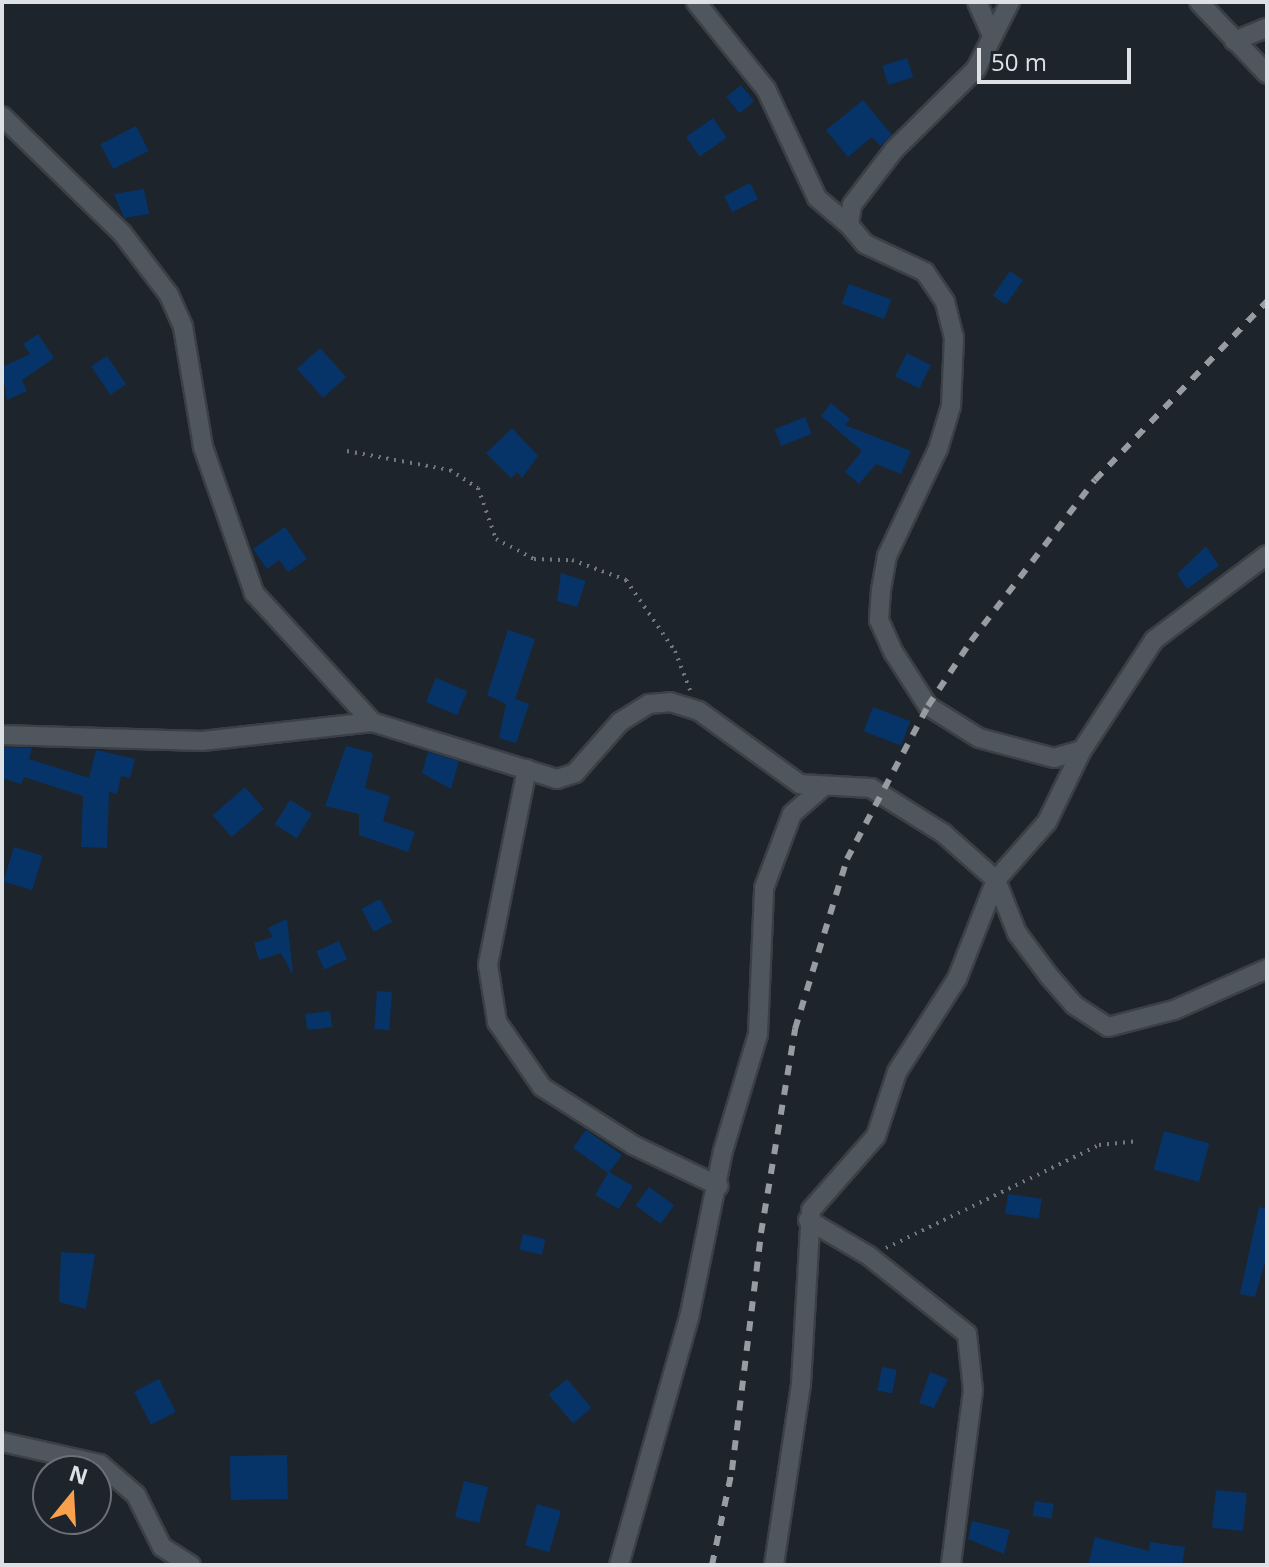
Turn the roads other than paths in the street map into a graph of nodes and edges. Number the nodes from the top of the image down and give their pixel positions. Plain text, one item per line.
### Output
1 (696, 2) edge
2 (977, 2) edge
3 (1010, 2) edge
4 (1199, 2) edge
5 (1267, 28) edge
6 (992, 35) junction
7 (1234, 41) junction
8 (1267, 74) edge
9 (2, 116) edge
10 (849, 225) junction
11 (1267, 555) edge
12 (372, 722) junction
13 (2, 735) edge
14 (1082, 750) junction
15 (527, 769) junction
16 (824, 786) junction
17 (996, 880) junction
18 (1267, 969) edge
19 (719, 1186) junction
20 (808, 1220) junction
21 (2, 1442) edge
22 (191, 1565) edge
23 (619, 1565) edge
24 (774, 1565) edge
25 (951, 1565) edge

1 - 10 street
2 - 6 street
3 - 6 street
4 - 7 street
5 - 7 street
6 - 10 street
7 - 8 street
9 - 12 street
10 - 14 street
11 - 14 street
12 - 13 street
12 - 15 street
14 - 17 street
15 - 16 street
15 - 19 street
16 - 17 street
16 - 19 street
17 - 18 street
17 - 20 street
19 - 23 street
20 - 24 street
20 - 25 street
21 - 22 street

